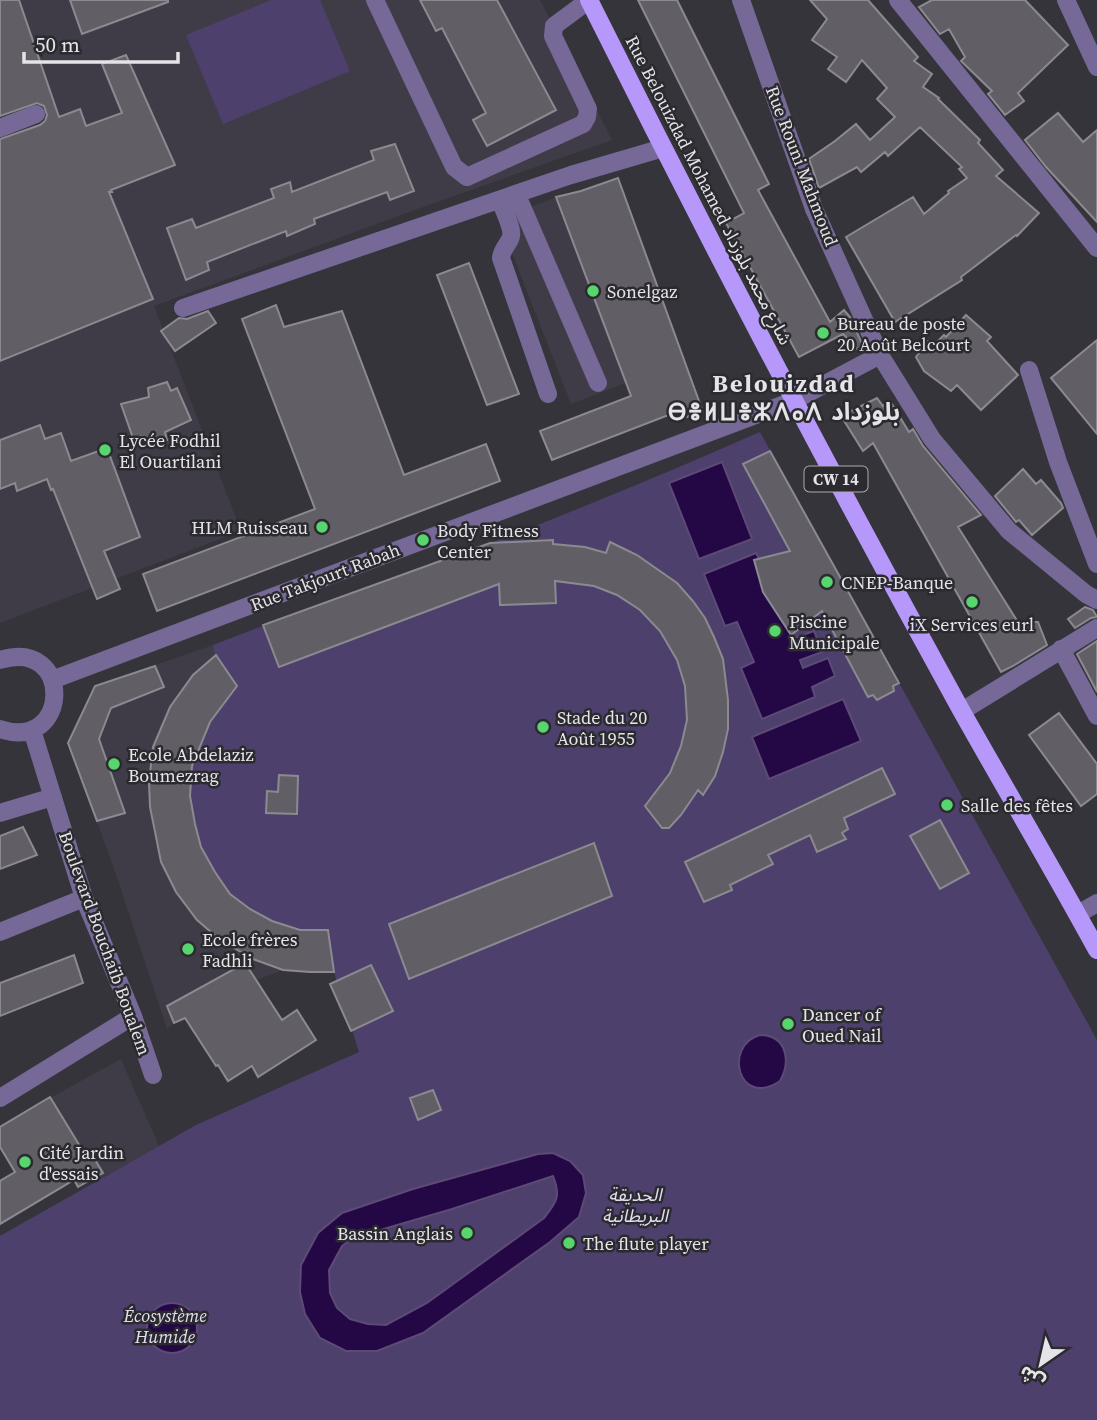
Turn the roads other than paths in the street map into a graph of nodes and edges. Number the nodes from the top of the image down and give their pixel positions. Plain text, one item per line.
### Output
1 (374, 0) edge
2 (589, 0) edge
3 (741, 0) edge
4 (898, 0) edge
5 (1066, 0) edge
6 (1097, 67) edge
7 (36, 114) dead end
8 (0, 128) edge
9 (663, 148) junction
10 (509, 198) junction
11 (1097, 248) edge
12 (183, 308) dead end
13 (880, 355) junction
14 (1029, 370) dead end
15 (598, 383) dead end
16 (548, 394) dead end
17 (793, 401) junction
18 (1097, 564) edge
19 (1097, 600) edge
20 (1097, 628) edge
21 (1061, 649) junction
22 (0, 660) edge
23 (52, 680) junction
24 (962, 711) junction
25 (1097, 716) edge
26 (0, 729) edge
27 (33, 730) junction
28 (53, 797) junction
29 (0, 813) edge
30 (84, 898) junction
31 (1097, 903) edge
32 (1078, 914) junction
33 (0, 932) edge
34 (1097, 950) edge
35 (133, 1016) junction
36 (153, 1075) dead end
37 (0, 1098) edge

1 - 2 street
2 - 9 main road, Rue Belouizdad Mohamed شارع محمد بلوزداد / CW 14
3 - 13 street, Rue Rouni Mahmoud
4 - 11 street
5 - 6 street
7 - 8 street
9 - 10 street
9 - 17 main road, Rue Belouizdad Mohamed شارع محمد بلوزداد / CW 14
10 - 12 street
10 - 15 street
10 - 16 street
13 - 17 street
13 - 19 street, Rue Rouni Mahmoud
14 - 18 street
17 - 23 street, Rue Takjourt Rabah
17 - 24 main road, Rue Belouizdad Mohamed شارع محمد بلوزداد / CW 14
20 - 21 street
21 - 24 street
21 - 25 street
22 - 23 street
23 - 27 street
24 - 32 main road, Rue Belouizdad Mohamed شارع محمد بلوزداد / CW 14
26 - 27 street
27 - 28 street, Boulevard Bouchaïb Boualem
28 - 29 street
28 - 30 street, Boulevard Bouchaïb Boualem
30 - 33 street
30 - 35 street, Boulevard Bouchaïb Boualem
31 - 32 street
32 - 34 main road, Rue Belouizdad Mohamed شارع محمد بلوزداد / CW 14
35 - 36 street, Boulevard Bouchaïb Boualem
35 - 37 street

